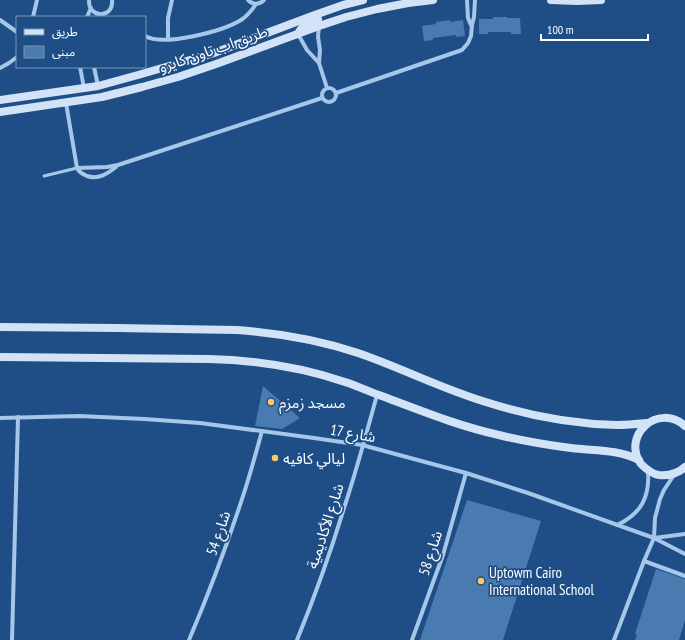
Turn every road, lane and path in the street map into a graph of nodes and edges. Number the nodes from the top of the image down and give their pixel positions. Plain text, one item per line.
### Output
1 (37, 0) edge
2 (89, 0) edge
3 (112, 0) edge
4 (172, 0) edge
5 (248, 0) edge
6 (264, 0) edge
7 (363, 0) edge
8 (433, 0) edge
9 (467, 0) edge
10 (475, 0) edge
11 (551, 0) edge
12 (601, 0) edge
13 (256, 4) junction
14 (343, 5) junction
15 (90, 8) junction
16 (33, 16) edge
17 (87, 16) edge
18 (102, 16) edge
19 (0, 20) edge
20 (472, 25) junction
21 (319, 26) junction
22 (16, 31) edge
23 (298, 34) junction
24 (146, 36) edge
25 (168, 39) junction
26 (16, 57) edge
27 (319, 63) junction
28 (0, 68) edge
29 (80, 68) edge
30 (94, 68) edge
31 (98, 86) junction
32 (84, 88) junction
33 (327, 88) junction
34 (336, 93) junction
35 (322, 98) junction
36 (0, 100) edge
37 (66, 103) junction
38 (0, 112) edge
39 (118, 165) junction
40 (77, 168) junction
41 (44, 176) dead end
42 (0, 327) edge
43 (0, 357) edge
44 (377, 394) junction
45 (18, 417) junction
46 (0, 418) edge
47 (647, 423) junction
48 (685, 426) edge
49 (262, 431) junction
50 (362, 445) junction
51 (639, 460) junction
52 (685, 467) edge
53 (648, 470) junction
54 (466, 473) junction
55 (675, 474) junction
56 (617, 525) junction
57 (685, 534) edge
58 (654, 538) junction
59 (685, 554) edge
60 (644, 561) junction
61 (685, 576) edge
62 (12, 640) edge
63 (189, 640) edge
64 (297, 640) edge
65 (412, 640) edge
66 (614, 640) edge

1 - 16 street
2 - 15 street
3 - 18 street
4 - 25 street
5 - 13 street
6 - 13 street
7 - 14 main road, طريق اب تاون كايرو
8 - 21 main road, طريق اب تاون كايرو
9 - 20 street
10 - 20 street
11 - 12 main road
13 - 25 street
14 - 23 main road
14 - 31 main road, طريق اب تاون كايرو
15 - 17 street
15 - 18 street
19 - 22 street
20 - 34 street
21 - 23 main road, طريق اب تاون كايرو
21 - 27 street
23 - 27 street
23 - 37 main road, طريق اب تاون كايرو
24 - 25 street
26 - 28 street
27 - 33 street
29 - 32 street
30 - 31 street
31 - 32 main road, طريق اب تاون كايرو
31 - 37 main road
32 - 36 main road, طريق اب تاون كايرو
33 - 34 street
33 - 35 street
34 - 35 street
35 - 39 street
37 - 38 main road, طريق اب تاون كايرو
37 - 40 street
39 - 40 street
39 - 40 street
40 - 41 lane
42 - 47 main road
43 - 44 main road
44 - 50 street, شارع الأكاديمية
44 - 51 main road
45 - 46 street, شارع 17
45 - 49 street, شارع 17
45 - 62 street
47 - 48 main road
47 - 51 main road
49 - 50 street, شارع 17
49 - 63 street, شارع 54
50 - 54 street, شارع 17
50 - 64 street, شارع الأكاديمية
51 - 53 main road
52 - 55 main road
53 - 55 main road
53 - 56 street
54 - 56 street, شارع 17
54 - 65 street, شارع 58
55 - 58 street
56 - 58 street, شارع 17
57 - 58 street
58 - 59 street, شارع 17
58 - 60 street
60 - 61 street
60 - 66 street

